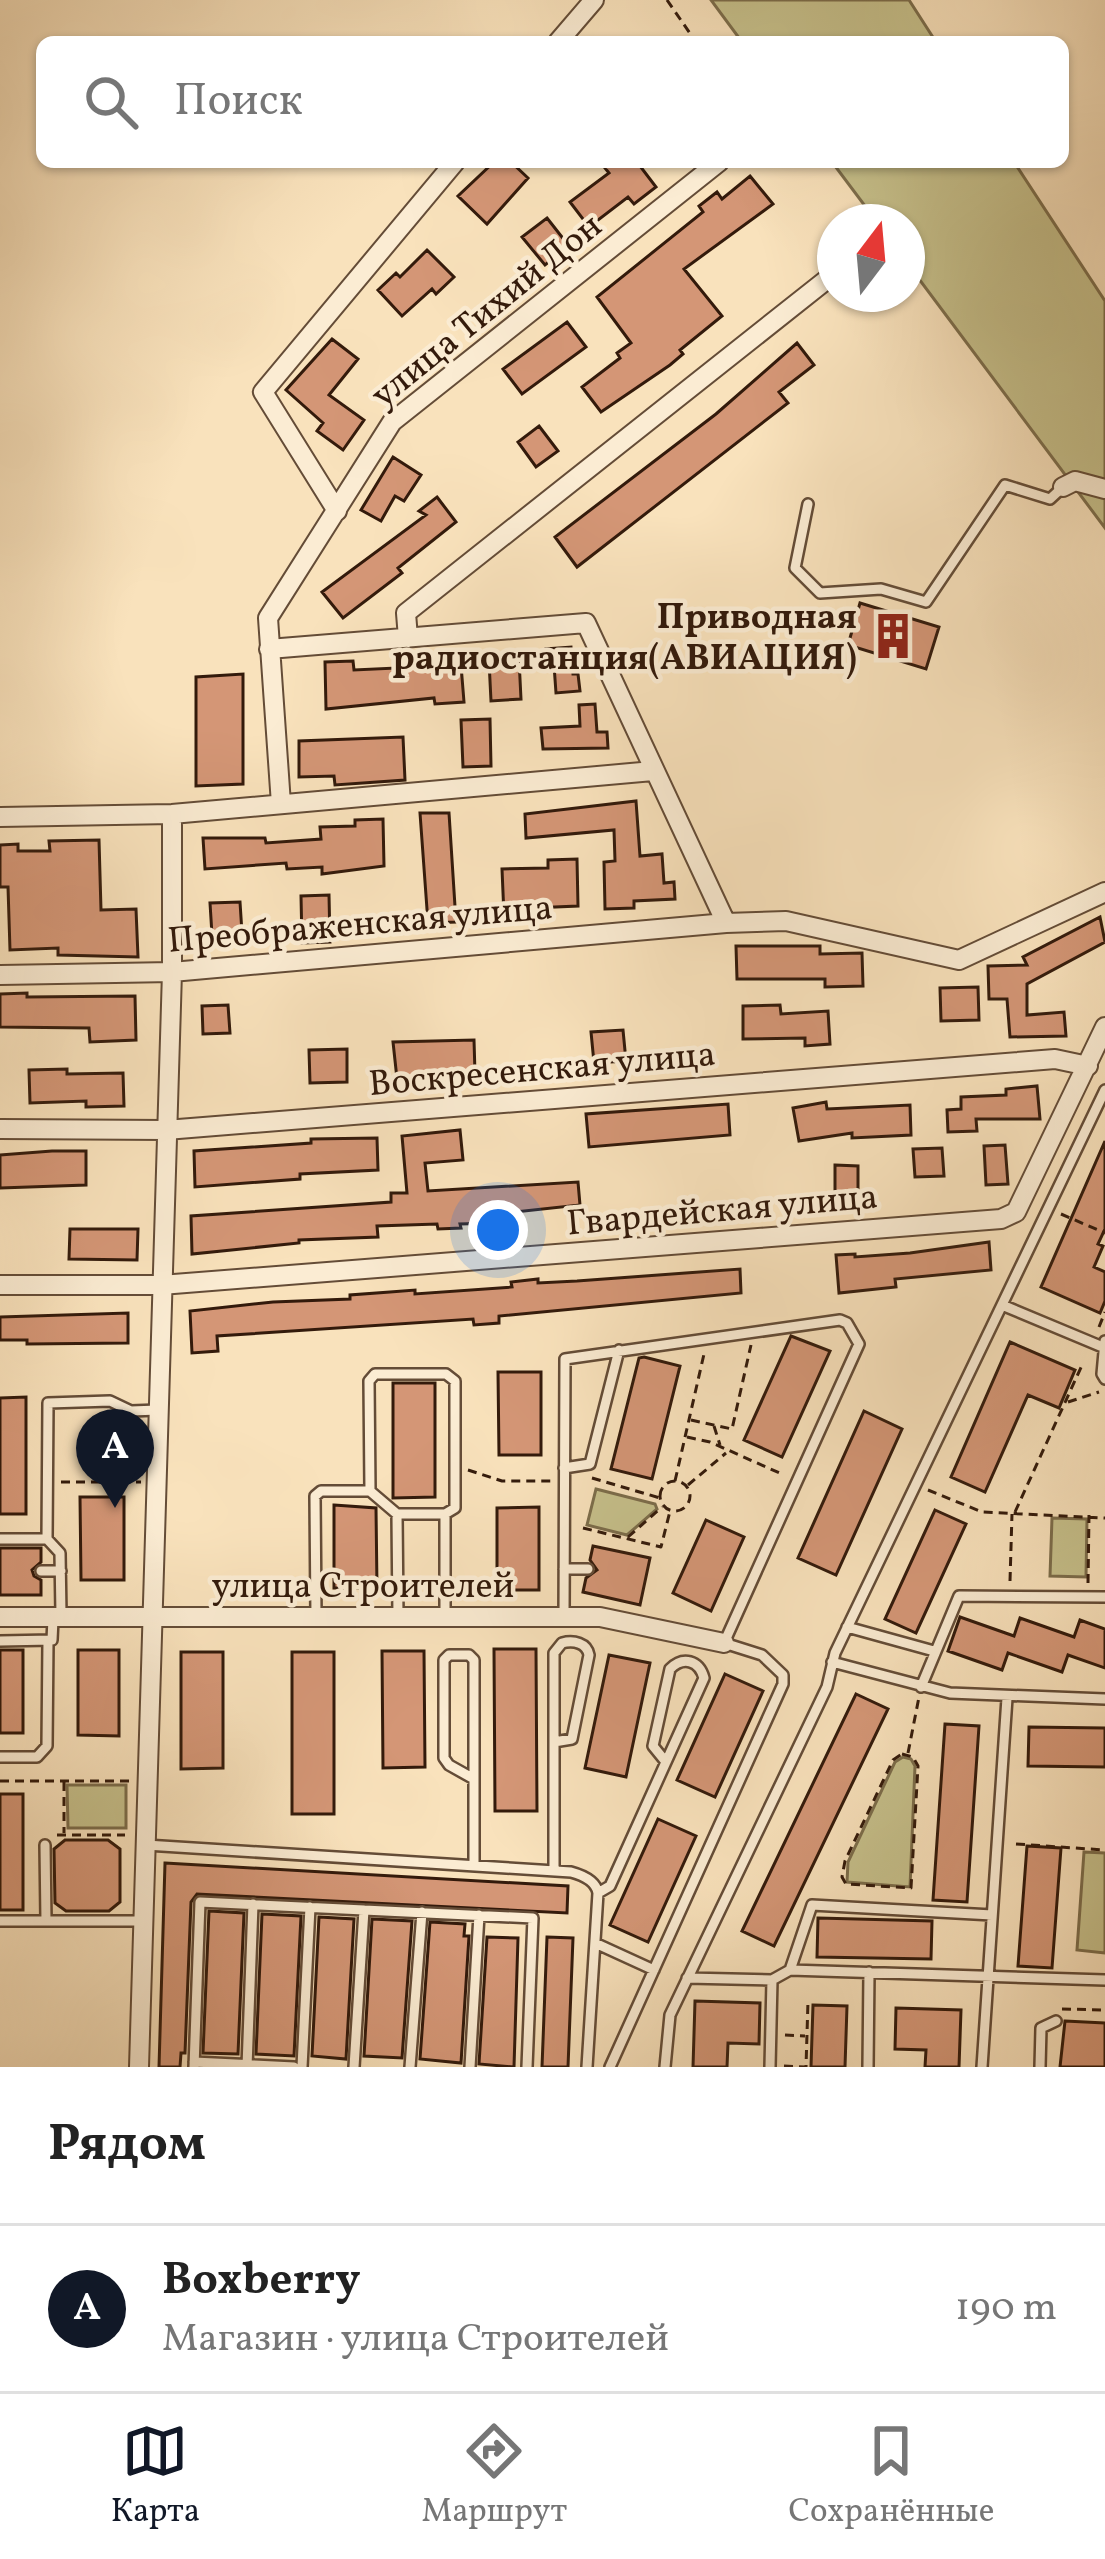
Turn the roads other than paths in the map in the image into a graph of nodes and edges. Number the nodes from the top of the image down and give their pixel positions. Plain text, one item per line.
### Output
1 (594, 0) edge
2 (563, 36) edge
3 (450, 168) edge
4 (711, 168) edge
5 (817, 287) edge
6 (1063, 487) joint
7 (1105, 489) edge
8 (808, 504) dead end
9 (337, 511) junction
10 (408, 638) junction
11 (269, 649) junction
12 (653, 771) junction
13 (281, 804) junction
14 (172, 814) junction
15 (0, 817) edge
16 (1105, 892) edge
17 (726, 923) junction
18 (172, 972) junction
19 (0, 975) edge
20 (1105, 1027) edge
21 (1088, 1066) junction
22 (1105, 1090) edge
23 (0, 1129) edge
24 (166, 1130) junction
25 (0, 1285) edge
26 (161, 1285) junction
27 (1002, 1305) junction
28 (1101, 1345) edge
29 (619, 1350) junction
30 (1105, 1379) edge
31 (158, 1410) junction
32 (563, 1468) junction
33 (370, 1491) junction
34 (398, 1514) junction
35 (445, 1514) junction
36 (0, 1539) edge
37 (47, 1539) junction
38 (564, 1569) junction
39 (588, 1569) dead end
40 (41, 1571) dead end
41 (61, 1571) junction
42 (1105, 1598) edge
43 (0, 1617) edge
44 (57, 1617) junction
45 (150, 1617) junction
46 (316, 1617) junction
47 (398, 1617) junction
48 (445, 1617) junction
49 (564, 1617) junction
50 (847, 1627) junction
51 (0, 1641) edge
52 (48, 1641) junction
53 (724, 1642) junction
54 (934, 1651) junction
55 (832, 1661) junction
56 (921, 1687) junction
57 (1006, 1698) junction
58 (1105, 1700) edge
59 (554, 1742) junction
60 (0, 1757) edge
61 (666, 1762) junction
62 (474, 1779) junction
63 (48, 1840) road end
64 (145, 1840) junction
65 (474, 1866) junction
66 (554, 1871) junction
67 (598, 1893) junction
68 (253, 1904) junction
69 (310, 1907) junction
70 (364, 1910) junction
71 (422, 1912) junction
72 (478, 1915) junction
73 (992, 1915) junction
74 (46, 1921) junction
75 (0, 1922) edge
76 (143, 1922) junction
77 (595, 1943) junction
78 (654, 1970) junction
79 (790, 1970) junction
80 (868, 1972) junction
81 (988, 1975) junction
82 (687, 1978) junction
83 (772, 1980) junction
84 (1105, 1980) edge
85 (1056, 2021) road end
86 (194, 2064) edge
87 (247, 2066) edge
88 (770, 2066) edge
89 (139, 2067) edge
90 (298, 2067) edge
91 (355, 2067) edge
92 (410, 2067) edge
93 (470, 2067) edge
94 (527, 2067) edge
95 (587, 2067) edge
96 (610, 2067) edge
97 (665, 2067) edge
98 (868, 2067) edge
99 (982, 2067) edge
100 (1040, 2067) edge

1 - 2 street
3 - 9 street
4 - 9 street, улица Тихий Дон
5 - 10 street
6 - 7 street
6 - 8 lane
9 - 11 street, улица Тихий Дон
10 - 11 street
10 - 12 street
11 - 13 street, улица Тихий Дон
12 - 13 street
12 - 17 street
13 - 14 street
14 - 15 street
14 - 18 street
16 - 17 street, Преображенская улица
17 - 18 street, Преображенская улица
18 - 19 street, Преображенская улица
18 - 24 street
20 - 21 street
21 - 24 street, Воскресенская улица
21 - 26 street, Гвардейская улица
22 - 27 lane
23 - 24 street, Воскресенская улица
24 - 26 street
25 - 26 street, Гвардейская улица
26 - 31 street
27 - 28 lane
27 - 50 lane
28 - 30 lane
29 - 32 lane
29 - 32 lane
29 - 53 lane
31 - 37 lane
31 - 45 street
32 - 38 lane
33 - 34 lane
33 - 35 lane
33 - 46 lane
34 - 35 lane
34 - 47 lane
35 - 48 lane
36 - 37 lane
37 - 41 lane
38 - 39 lane
38 - 49 lane
40 - 41 lane
41 - 44 lane
42 - 54 lane
43 - 44 street, улица Строителей
44 - 45 street, улица Строителей
44 - 52 lane
45 - 46 street, улица Строителей
45 - 64 street
46 - 47 street, улица Строителей
47 - 48 street, улица Строителей
48 - 49 street, улица Строителей
49 - 53 street, улица Строителей
50 - 54 lane
50 - 55 lane
51 - 52 lane
52 - 60 lane
53 - 78 lane
54 - 56 lane
55 - 56 lane
55 - 82 lane
56 - 57 lane
57 - 58 lane
57 - 73 lane
59 - 59 lane
59 - 66 lane
61 - 61 lane
61 - 67 lane
62 - 62 lane
62 - 65 lane
63 - 74 lane
64 - 65 lane
64 - 76 street
65 - 66 lane
66 - 67 lane
67 - 77 lane
68 - 69 lane
68 - 86 lane
68 - 87 lane
69 - 70 lane
69 - 90 lane
70 - 71 lane
70 - 91 lane
71 - 72 lane
71 - 92 lane
72 - 93 lane
72 - 94 lane
73 - 79 lane
73 - 81 lane
74 - 75 lane
74 - 76 lane
76 - 89 street
77 - 78 lane
77 - 95 lane
78 - 96 lane
79 - 80 lane
79 - 83 lane
80 - 81 lane
80 - 98 lane
81 - 84 lane
81 - 99 lane
82 - 83 lane
82 - 97 lane
83 - 88 lane
85 - 100 lane
86 - 87 lane
87 - 90 lane

